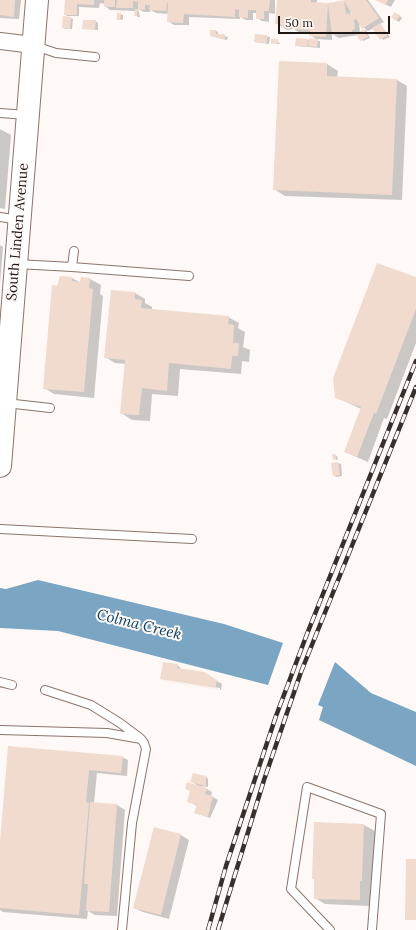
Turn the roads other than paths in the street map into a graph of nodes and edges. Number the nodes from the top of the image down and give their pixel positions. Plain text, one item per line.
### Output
1 (37, 0) edge
2 (0, 41) edge
3 (33, 46) junction
4 (95, 57) dead end
5 (0, 113) edge
6 (28, 115) junction
7 (10, 219) edge
8 (74, 251) dead end
9 (16, 264) junction
10 (72, 267) junction
11 (189, 276) dead end
12 (6, 322) edge
13 (4, 364) edge
14 (5, 403) junction
15 (50, 408) dead end
16 (0, 466) edge
17 (0, 529) edge
18 (192, 539) dead end
19 (0, 682) edge
20 (12, 685) dead end
21 (45, 690) dead end
22 (0, 730) edge
23 (141, 739) junction
24 (122, 930) edge
25 (330, 930) edge
26 (372, 930) edge

1 - 3 street, South Linden Avenue
2 - 3 street
3 - 4 lane
3 - 6 street, South Linden Avenue
5 - 6 lane
6 - 7 street, South Linden Avenue
7 - 9 street, South Linden Avenue
8 - 10 lane
9 - 10 lane
9 - 12 street, South Linden Avenue
10 - 11 lane
12 - 13 street, South Linden Avenue
13 - 14 street, South Linden Avenue
14 - 15 lane
14 - 16 street, South Linden Avenue
17 - 18 lane
19 - 20 lane
21 - 23 lane
22 - 23 lane
23 - 24 lane
25 - 26 lane

